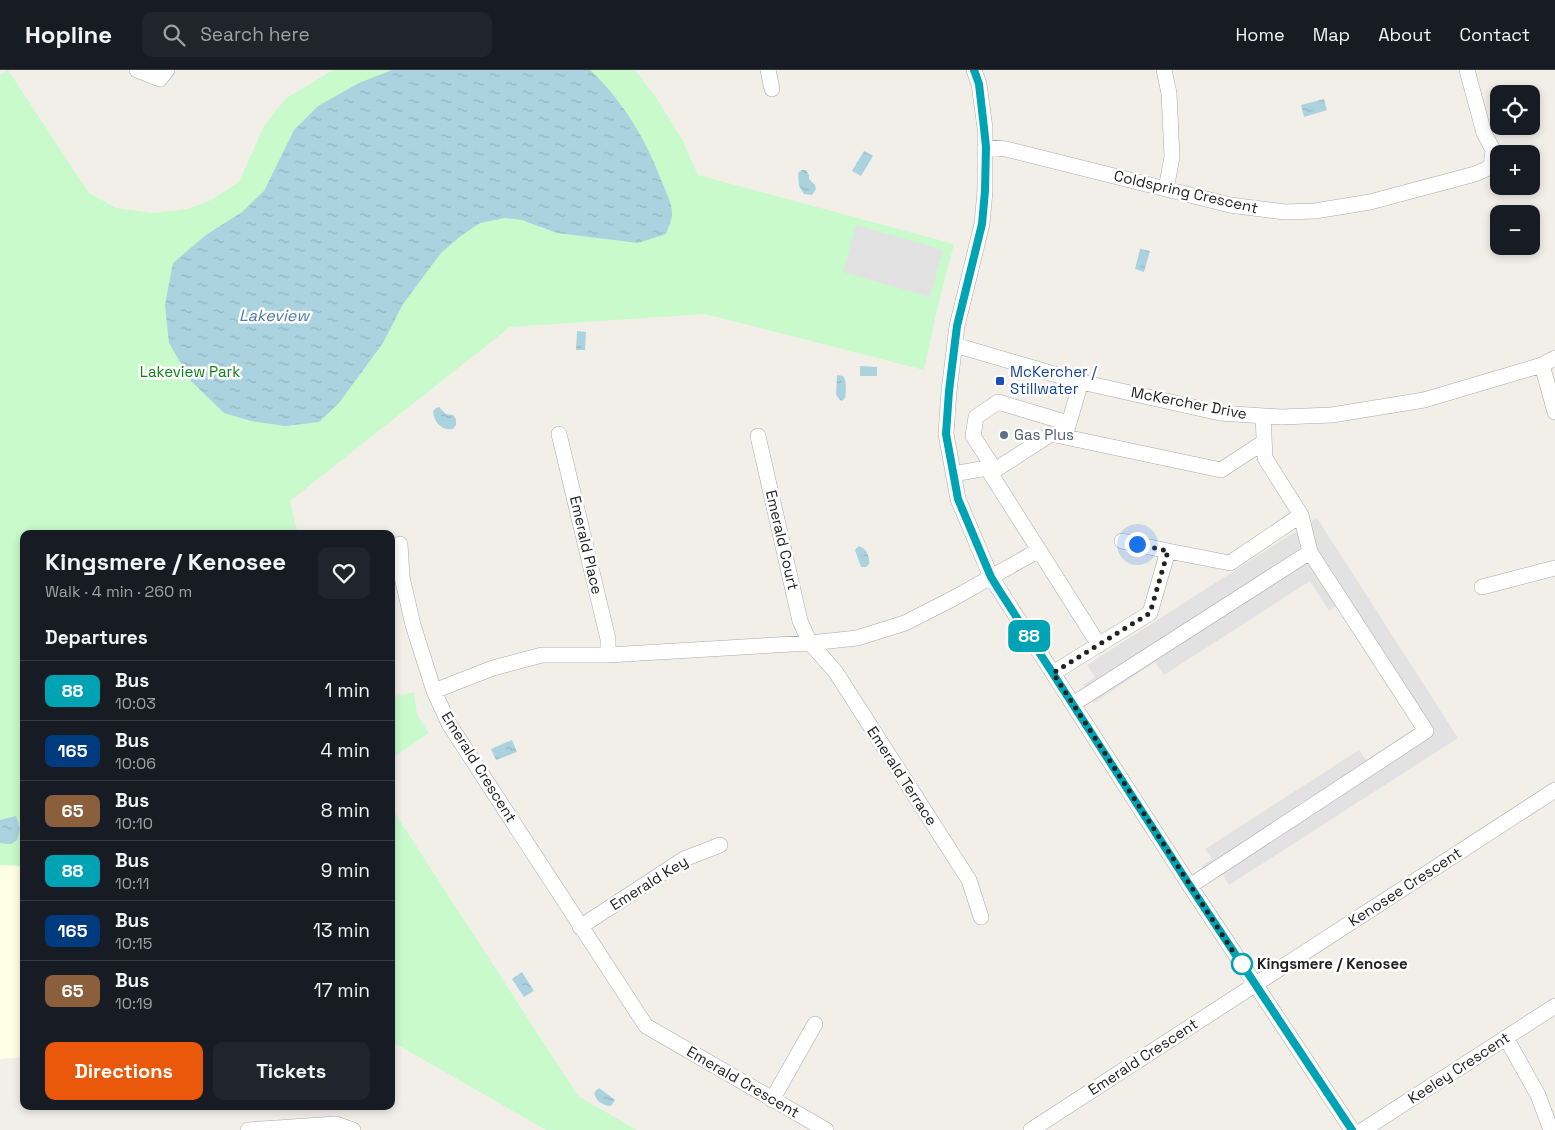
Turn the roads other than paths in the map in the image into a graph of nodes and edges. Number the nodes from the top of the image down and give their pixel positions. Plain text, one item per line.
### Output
1 (137, 70) edge
2 (167, 70) edge
3 (768, 70) edge
4 (974, 70) edge
5 (1164, 70) edge
6 (1467, 70) edge
7 (772, 89) dead end
8 (986, 147) junction
9 (1166, 189) junction
10 (955, 345) junction
11 (1551, 363) edge
12 (1081, 382) junction
13 (1555, 412) edge
14 (1263, 416) junction
15 (1067, 430) junction
16 (559, 434) dead end
17 (758, 436) dead end
18 (1264, 442) junction
19 (991, 470) junction
20 (953, 474) junction
21 (1301, 515) junction
22 (1122, 541) dead end
23 (400, 544) dead end
24 (1039, 550) junction
25 (1168, 551) junction
26 (1310, 552) junction
27 (1555, 568) edge
28 (991, 577) junction
29 (1482, 587) dead end
30 (810, 643) junction
31 (1099, 645) junction
32 (608, 655) junction
33 (1053, 673) junction
34 (434, 691) junction
35 (1073, 704) junction
36 (1555, 790) edge
37 (720, 845) dead end
38 (1190, 886) junction
39 (982, 917) dead end
40 (580, 927) junction
41 (1255, 984) junction
42 (1555, 1006) edge
43 (815, 1024) dead end
44 (1506, 1038) junction
45 (772, 1100) junction
46 (248, 1130) edge
47 (353, 1130) edge
48 (826, 1130) edge
49 (1031, 1130) edge
50 (1352, 1130) edge
51 (1362, 1130) edge
52 (1551, 1130) edge

1 - 2 street
3 - 7 street
4 - 8 street
5 - 9 street
6 - 9 street, Coldspring Crescent
8 - 9 street, Coldspring Crescent
8 - 10 street
10 - 12 street, McKercher Drive
10 - 20 street
11 - 13 street
11 - 14 street, McKercher Drive
12 - 14 street, McKercher Drive
12 - 15 street
14 - 18 street
15 - 18 street
15 - 19 street
15 - 19 street
16 - 32 street, Emerald Place
17 - 30 street, Emerald Court
18 - 21 street
19 - 20 street
19 - 24 street
20 - 28 street
21 - 25 street
21 - 26 street
22 - 25 street
23 - 34 street, Emerald Crescent
24 - 28 street
24 - 31 street
25 - 31 street
26 - 35 street
26 - 38 street
27 - 29 street
28 - 30 street
28 - 33 street
30 - 32 street
30 - 39 street, Emerald Terrace
31 - 33 street
32 - 34 street
33 - 35 street
34 - 40 street, Emerald Crescent
35 - 38 street
36 - 41 street, Kenosee Crescent
37 - 40 street, Emerald Key
38 - 41 street
40 - 45 street, Emerald Crescent
41 - 49 street, Emerald Crescent
41 - 50 street
42 - 44 street, Keeley Crescent
43 - 45 street
44 - 51 street, Keeley Crescent
44 - 52 street
45 - 48 street, Emerald Crescent
46 - 47 street

